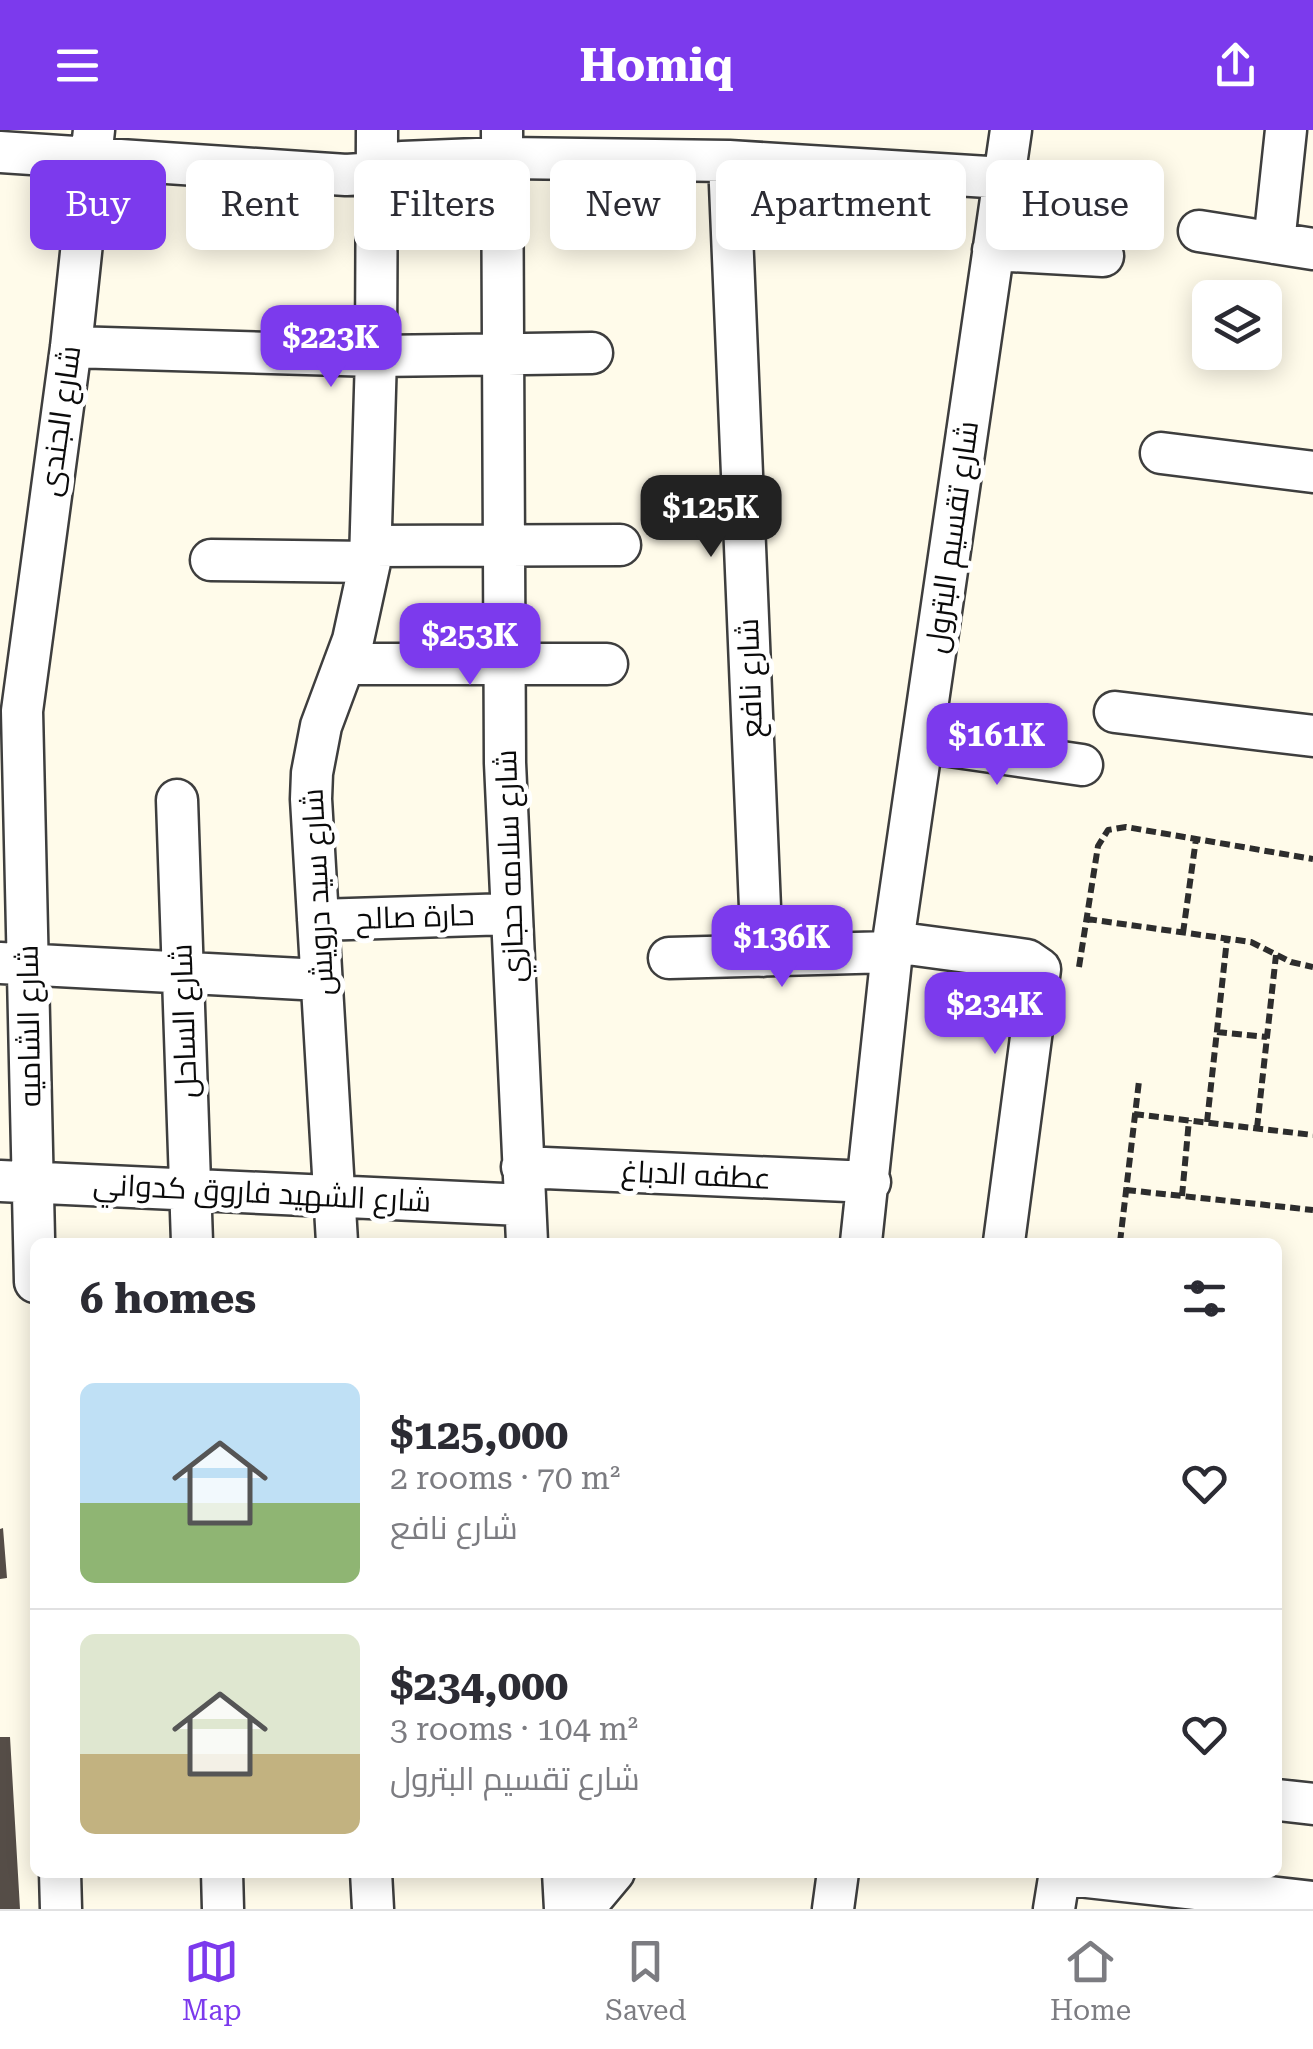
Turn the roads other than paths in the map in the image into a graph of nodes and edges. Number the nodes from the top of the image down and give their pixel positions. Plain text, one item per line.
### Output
1 (377, 130) edge
2 (1010, 130) edge
3 (1286, 130) edge
4 (92, 144) edge
5 (502, 144) edge
6 (0, 152) edge
7 (377, 160) edge
8 (413, 160) edge
9 (716, 160) edge
10 (1006, 160) edge
11 (354, 174) edge
12 (1199, 231) dead end
13 (1294, 246) edge
14 (377, 250) edge
15 (733, 250) edge
16 (994, 250) joint
17 (1103, 256) dead end
18 (71, 347) junction
19 (592, 353) dead end
20 (503, 354) junction
21 (376, 356) junction
22 (1161, 453) dead end
23 (1313, 472) edge
24 (504, 545) junction
25 (620, 545) dead end
26 (370, 554) junction
27 (211, 560) dead end
28 (344, 664) junction
29 (504, 664) junction
30 (608, 664) dead end
31 (11, 710) edge
32 (1115, 712) dead end
33 (1313, 736) edge
34 (922, 742) junction
35 (1082, 765) dead end
36 (178, 800) dead end
37 (511, 914) junction
38 (318, 920) junction
39 (893, 947) junction
40 (762, 956) junction
41 (670, 958) dead end
42 (14, 964) edge
43 (182, 972) junction
44 (321, 980) junction
45 (15, 1182) edge
46 (870, 1182) junction
47 (189, 1188) junction
48 (334, 1197) junction
49 (524, 1205) edge
50 (192, 1238) edge
51 (337, 1238) edge
52 (862, 1238) edge
53 (1005, 1238) edge
54 (30, 1257) edge
55 (1282, 1800) edge
56 (1313, 1804) edge
57 (60, 1878) edge
58 (222, 1878) edge
59 (372, 1878) edge
60 (563, 1878) edge
61 (609, 1878) edge
62 (837, 1878) edge
63 (1058, 1885) edge
64 (1292, 1903) edge
65 (61, 1909) edge
66 (223, 1909) edge
67 (373, 1909) edge
68 (565, 1909) edge
69 (583, 1909) edge
70 (833, 1909) edge

1 - 7 street, شارع سيد درويش
2 - 10 street, شارع تقسيم البترول
3 - 13 street
4 - 6 street
4 - 11 street
4 - 18 street, شارع الجندى
5 - 8 street
5 - 9 street
5 - 20 street, شارع سلامه حجازي
12 - 13 street
14 - 21 street, شارع سيد درويش
15 - 40 street, شارع نافع
16 - 17 street
16 - 34 street, شارع تقسيم البترول
18 - 21 street
18 - 31 street, شارع الجندى
19 - 20 street
20 - 21 street
20 - 24 street, شارع سلامه حجازي
21 - 26 street, شارع سيد درويش
22 - 23 street
24 - 25 street
24 - 26 street
24 - 29 street, شارع سلامه حجازي
26 - 27 street
26 - 28 street, شارع سيد درويش
28 - 29 street
28 - 38 street, شارع سيد درويش
29 - 30 street
29 - 37 street, شارع سلامه حجازي
31 - 42 street, شارع الشاميه
32 - 33 street
34 - 35 street
34 - 39 street, شارع تقسيم البترول
36 - 43 street, شارع الساحل
37 - 38 street, حارة صالح
37 - 49 street, شارع سلامه حجازي
38 - 44 street, شارع سيد درويش
39 - 40 street
39 - 46 street, شارع تقسيم البترول
39 - 53 street
40 - 41 street
42 - 43 street
42 - 45 street, شارع الشاميه
43 - 44 street
43 - 47 street, شارع الساحل
44 - 48 street, شارع سيد درويش
45 - 47 street, شارع الشهيد فاروق كدواني
45 - 54 street, شارع الشاميه
46 - 49 street, عطفه الدباغ
46 - 52 street, شارع تقسيم البترول
47 - 48 street, شارع الشهيد فاروق كدواني
47 - 50 street, شارع الساحل
48 - 49 street, شارع الشهيد فاروق كدواني
48 - 51 street, شارع سيد درويش
55 - 56 street
57 - 65 street
58 - 66 street
59 - 67 street
60 - 68 street
61 - 69 street
62 - 70 street
63 - 64 street

